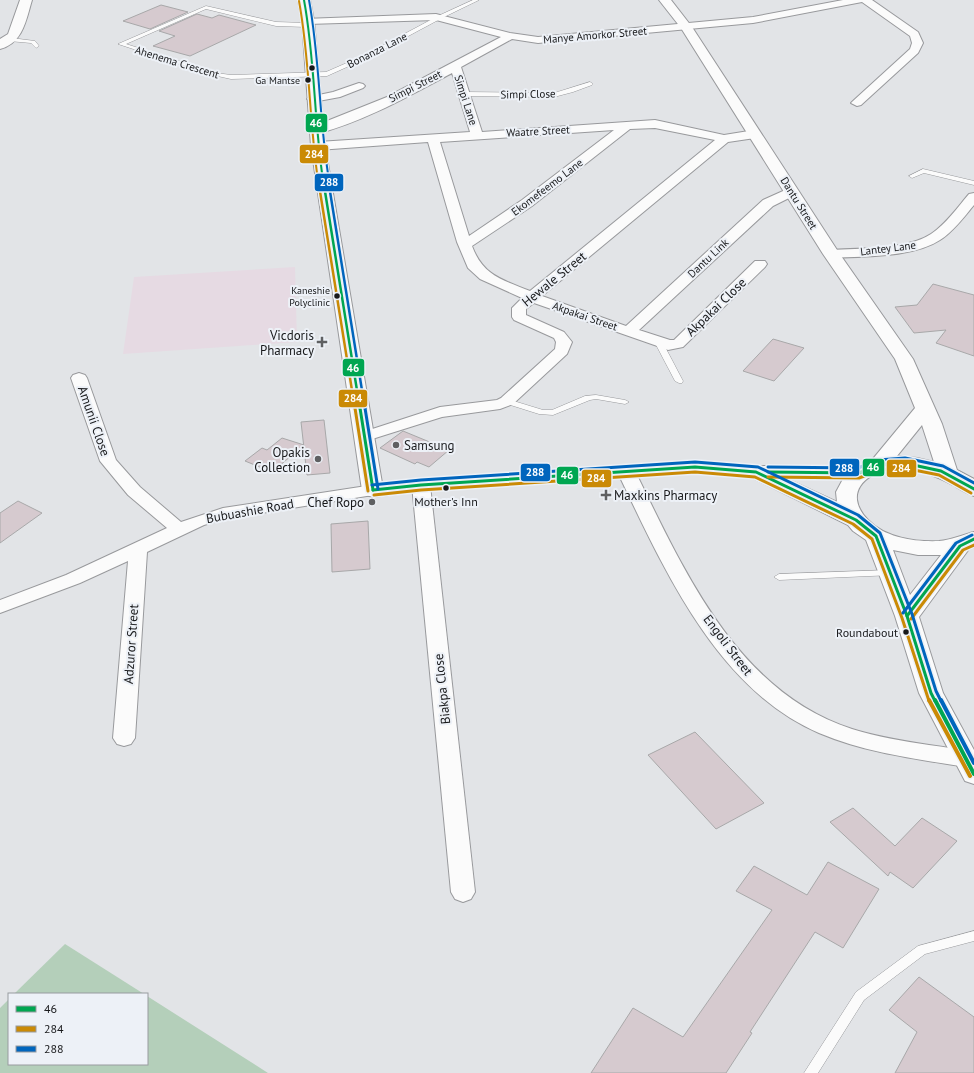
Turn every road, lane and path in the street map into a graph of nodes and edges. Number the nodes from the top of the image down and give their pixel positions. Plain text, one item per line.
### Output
1 (26, 0) edge
2 (304, 0) edge
3 (477, 0) edge
4 (665, 0) edge
5 (859, 0) edge
6 (865, 0) edge
7 (440, 17) junction
8 (307, 23) junction
9 (686, 27) junction
10 (510, 36) junction
11 (5, 42) edge
12 (36, 46) dead end
13 (455, 66) junction
14 (311, 74) junction
15 (590, 84) dead end
16 (359, 86) dead end
17 (464, 94) junction
18 (314, 99) junction
19 (857, 103) dead end
20 (627, 126) junction
21 (755, 134) junction
22 (477, 135) junction
23 (317, 138) junction
24 (433, 138) junction
25 (724, 139) junction
26 (912, 176) dead end
27 (974, 183) edge
28 (792, 191) junction
29 (974, 197) edge
30 (465, 245) junction
31 (831, 254) junction
32 (760, 264) dead end
33 (532, 297) junction
34 (629, 331) junction
35 (664, 343) junction
36 (79, 378) dead end
37 (679, 381) dead end
38 (507, 401) junction
39 (625, 402) dead end
40 (924, 410) junction
41 (363, 437) junction
42 (870, 469) junction
43 (626, 471) junction
44 (756, 472) junction
45 (947, 472) junction
46 (421, 485) junction
47 (974, 489) edge
48 (373, 490) junction
49 (856, 520) junction
50 (179, 529) junction
51 (876, 536) junction
52 (967, 543) edge
53 (138, 550) junction
54 (890, 573) junction
55 (779, 577) dead end
56 (0, 607) edge
57 (907, 616) junction
58 (124, 738) dead end
59 (970, 766) edge
60 (463, 892) dead end
61 (974, 936) edge
62 (811, 1073) edge

1 - 11 street
2 - 8 street
3 - 7 lane, Bonanza Lane
4 - 9 street, Dantu Street
5 - 9 street, Manye Amorkor Street
6 - 19 street
7 - 8 street, Manye Amorkor Street
7 - 10 street, Manye Amorkor Street
7 - 14 lane, Bonanza Lane
8 - 14 street
8 - 14 lane, Ahenema Crescent
9 - 10 street, Manye Amorkor Street
9 - 21 street, Dantu Street
10 - 13 street, Simpi Street
11 - 12 lane
13 - 17 street, Simpi Lane
13 - 23 street, Simpi Street
14 - 18 street
15 - 17 lane, Simpi Close
16 - 18 street
17 - 22 street, Simpi Lane
18 - 23 street
20 - 22 street, Waatre Street
20 - 25 street, Waatre Street
20 - 30 street, Ekomefeemo Lane
21 - 25 street, Waatre Street
21 - 28 street, Dantu Street
22 - 24 street, Waatre Street
23 - 24 street, Waatre Street
23 - 41 street
24 - 30 street, Akpakai Street
25 - 33 street, Hewale Street
26 - 27 lane
28 - 31 street, Dantu Street
28 - 34 street, Dantu Link
29 - 31 street, Lantey Lane
30 - 33 street, Akpakai Street
31 - 40 street, Dantu Street
32 - 35 street, Akpakai Close
33 - 34 street, Akpakai Street
33 - 38 street, Hewale Street
34 - 35 street, Akpakai Street
35 - 37 lane
36 - 50 street, Amunii Close
38 - 39 lane
38 - 41 street, Hewale Street
40 - 42 street
40 - 45 street, Dantu Street
41 - 48 street
42 - 44 street, Bubuashie Road
42 - 45 street, Bubuashie Road
42 - 49 street
43 - 44 street, Bubuashie Road
43 - 46 street, Bubuashie Road
43 - 59 street, Engoli Street
44 - 49 street, Bubuashie Road
45 - 47 street, Bubuashie Road
46 - 48 street, Bubuashie Road
46 - 60 street, Biakpa Close
48 - 50 street, Bubuashie Road
49 - 51 street
50 - 53 street, Bubuashie Road
51 - 52 street
51 - 54 street
52 - 57 street
53 - 56 street, Bubuashie Road
53 - 58 street, Adzuror Street
54 - 55 lane
54 - 57 street
57 - 59 street
61 - 62 lane

